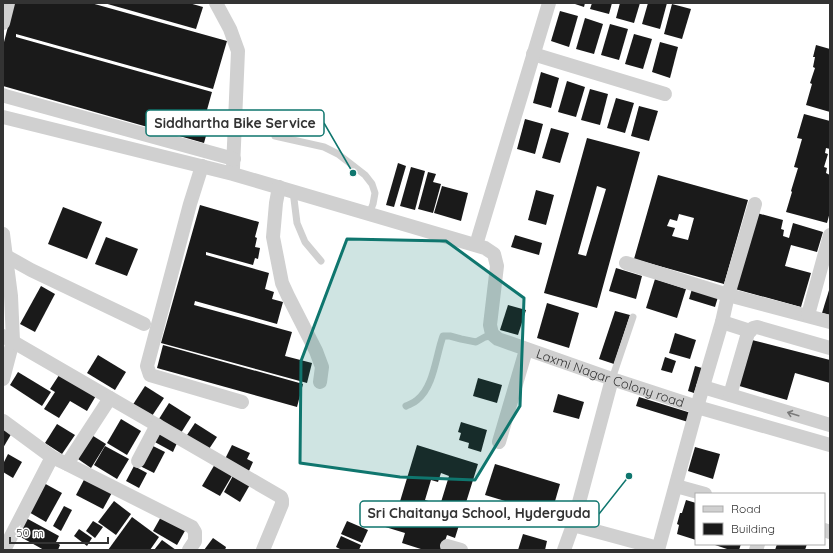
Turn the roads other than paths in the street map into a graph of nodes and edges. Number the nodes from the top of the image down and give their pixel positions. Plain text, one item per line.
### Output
1 (8, 3) edge
2 (216, 3) edge
3 (549, 3) edge
4 (3, 23) edge
5 (533, 54) junction
6 (3, 94) edge
7 (665, 94) dead end
8 (3, 117) edge
9 (276, 136) dead end
10 (234, 159) junction
11 (202, 166) junction
12 (233, 174) junction
13 (279, 187) junction
14 (293, 191) junction
15 (755, 204) dead end
16 (369, 214) junction
17 (3, 234) edge
18 (830, 235) edge
19 (476, 245) junction
20 (6, 256) junction
21 (321, 261) dead end
22 (626, 263) dead end
23 (728, 295) junction
24 (808, 315) junction
25 (632, 317) dead end
26 (722, 322) junction
27 (830, 322) edge
28 (144, 324) dead end
29 (750, 330) junction
30 (494, 335) junction
31 (8, 339) edge
32 (830, 348) edge
33 (526, 350) junction
34 (612, 379) junction
35 (3, 380) edge
36 (320, 382) dead end
37 (703, 387) junction
38 (730, 395) junction
39 (110, 398) junction
40 (242, 402) dead end
41 (406, 406) dead end
42 (698, 407) junction
43 (3, 421) edge
44 (157, 425) junction
45 (830, 425) edge
46 (499, 442) dead end
47 (830, 445) edge
48 (52, 457) junction
49 (138, 461) dead end
50 (67, 464) junction
51 (676, 486) junction
52 (701, 493) edge
53 (573, 525) junction
54 (5, 540) edge
55 (447, 546) dead end
56 (658, 549) edge
57 (189, 550) edge
58 (263, 550) edge
59 (461, 550) edge
60 (564, 550) edge

1 - 4 street
2 - 10 street
3 - 5 street
5 - 7 street
5 - 19 street
6 - 10 street
8 - 11 street
9 - 16 lane
10 - 12 street
11 - 12 street
11 - 40 street
12 - 13 street
13 - 14 street
13 - 36 street
14 - 16 street
14 - 21 lane
15 - 23 street
16 - 19 street
17 - 20 street
18 - 24 street
19 - 30 street
20 - 28 street
20 - 31 street
22 - 23 street
23 - 24 street
23 - 26 street
24 - 27 street
25 - 34 lane
26 - 29 street
26 - 37 street
29 - 32 street
29 - 38 street
30 - 33 street, Laxmi Nagar Colony road
30 - 41 lane
31 - 35 street
31 - 39 street
33 - 34 street, Laxmi Nagar Colony road
33 - 46 street
34 - 42 street, Laxmi Nagar Colony road
34 - 53 street
37 - 38 street
37 - 42 street
45 -> 38 street
39 - 44 street
39 - 50 street
42 - 47 street, Laxmi Nagar Colony road
42 - 51 street
43 - 48 street
44 - 49 street
44 - 58 street
48 - 50 street
48 - 54 street
50 - 57 street
51 - 52 street
51 - 56 street
53 - 56 street
53 - 60 street
55 - 59 street

